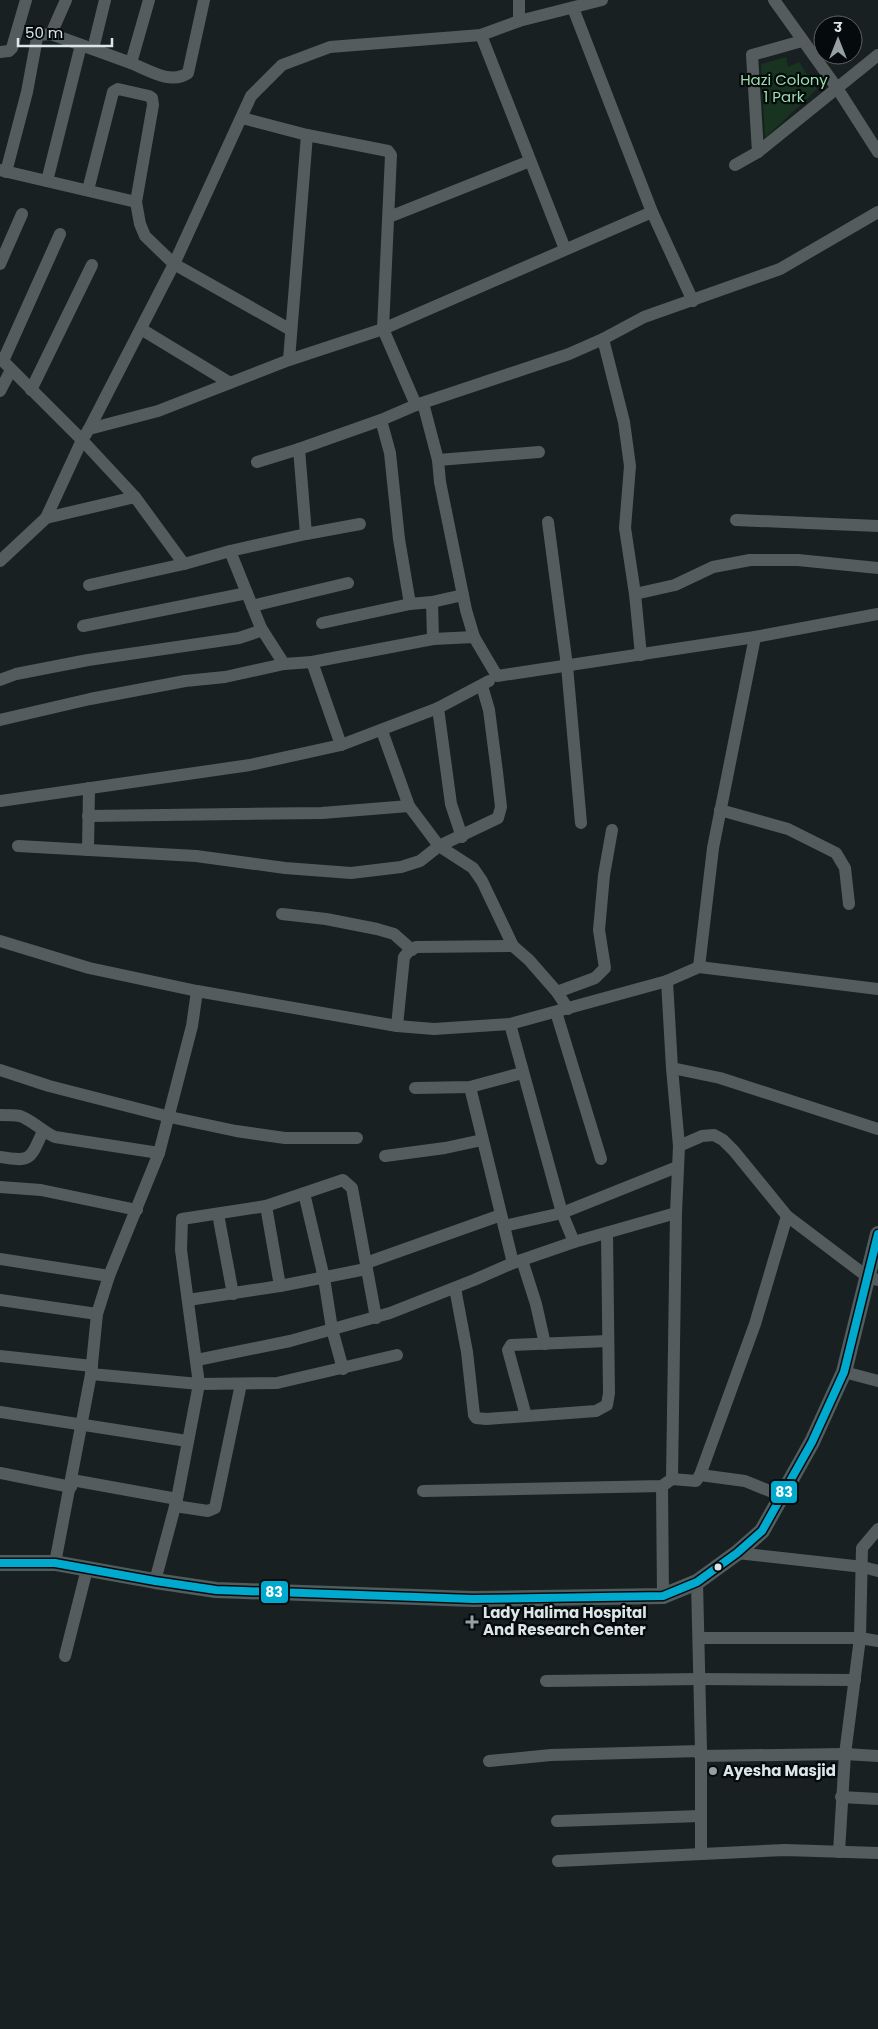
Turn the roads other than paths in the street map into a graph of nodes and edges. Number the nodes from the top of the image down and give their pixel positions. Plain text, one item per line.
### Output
1 (26, 0) edge
2 (66, 0) edge
3 (106, 0) edge
4 (149, 0) edge
5 (204, 0) edge
6 (519, 0) edge
7 (602, 0) edge
8 (774, 0) edge
9 (574, 8) junction
10 (519, 21) junction
11 (51, 34) junction
12 (481, 35) junction
13 (802, 41) junction
14 (87, 47) junction
15 (0, 52) edge
16 (878, 55) edge
17 (132, 63) junction
18 (836, 88) junction
19 (242, 118) junction
20 (307, 135) junction
21 (758, 152) junction
22 (878, 152) edge
23 (530, 160) junction
24 (734, 165) dead end
25 (3, 171) edge
26 (47, 180) junction
27 (88, 190) junction
28 (136, 202) junction
29 (652, 212) junction
30 (878, 212) edge
31 (22, 214) dead end
32 (389, 217) junction
33 (60, 234) dead end
34 (565, 249) junction
35 (0, 264) edge
36 (174, 264) junction
37 (92, 265) dead end
38 (693, 301) junction
39 (140, 328) junction
40 (383, 329) junction
41 (291, 330) junction
42 (603, 339) junction
43 (289, 360) junction
44 (5, 363) edge
45 (230, 383) junction
46 (31, 390) junction
47 (0, 391) edge
48 (419, 404) junction
49 (381, 420) junction
50 (86, 434) junction
51 (299, 449) junction
52 (538, 452) dead end
53 (438, 460) junction
54 (257, 462) dead end
55 (134, 497) junction
56 (46, 518) junction
57 (736, 520) dead end
58 (548, 522) dead end
59 (360, 524) dead end
60 (878, 526) edge
61 (306, 534) junction
62 (230, 552) junction
63 (3, 554) edge
64 (184, 564) junction
65 (878, 568) edge
66 (348, 583) dead end
67 (89, 585) dead end
68 (246, 592) junction
69 (635, 594) junction
70 (463, 595) junction
71 (432, 602) junction
72 (410, 604) junction
73 (252, 606) junction
74 (878, 614) edge
75 (322, 623) dead end
76 (83, 626) dead end
77 (261, 628) junction
78 (474, 637) junction
79 (755, 637) junction
80 (434, 639) junction
81 (641, 655) junction
82 (312, 662) junction
83 (284, 664) junction
84 (567, 666) junction
85 (497, 676) junction
86 (0, 680) edge
87 (482, 686) junction
88 (438, 708) junction
89 (0, 720) edge
90 (382, 730) junction
91 (341, 745) junction
92 (89, 788) junction
93 (0, 802) edge
94 (409, 806) junction
95 (720, 810) junction
96 (88, 816) junction
97 (581, 822) dead end
98 (612, 830) dead end
99 (462, 837) junction
100 (18, 846) dead end
101 (439, 846) junction
102 (88, 850) junction
103 (849, 904) dead end
104 (282, 914) dead end
105 (0, 941) edge
106 (513, 946) junction
107 (412, 950) junction
108 (699, 967) junction
109 (667, 981) junction
110 (878, 989) edge
111 (197, 990) junction
112 (557, 992) junction
113 (562, 1011) junction
114 (510, 1024) junction
115 (397, 1026) junction
116 (672, 1068) junction
117 (0, 1070) edge
118 (522, 1073) junction
119 (470, 1087) junction
120 (415, 1088) dead end
121 (0, 1115) edge
122 (170, 1117) junction
123 (878, 1129) edge
124 (43, 1132) junction
125 (357, 1138) dead end
126 (482, 1140) junction
127 (679, 1146) junction
128 (159, 1153) junction
129 (385, 1156) dead end
130 (0, 1157) edge
131 (601, 1159) dead end
132 (677, 1167) junction
133 (0, 1187) edge
134 (304, 1193) junction
135 (266, 1206) junction
136 (137, 1210) junction
137 (562, 1213) junction
138 (676, 1213) junction
139 (218, 1214) junction
140 (788, 1216) junction
141 (502, 1220) junction
142 (607, 1234) junction
143 (878, 1234) edge
144 (574, 1242) junction
145 (0, 1259) edge
146 (517, 1261) junction
147 (366, 1266) junction
148 (109, 1276) junction
149 (324, 1278) junction
150 (873, 1279) edge
151 (280, 1286) junction
152 (455, 1288) junction
153 (233, 1294) junction
154 (0, 1300) edge
155 (188, 1300) junction
156 (96, 1314) junction
157 (376, 1318) junction
158 (332, 1330) junction
159 (608, 1341) junction
160 (545, 1344) junction
161 (397, 1355) dead end
162 (0, 1356) edge
163 (197, 1360) junction
164 (343, 1369) junction
165 (91, 1370) junction
166 (844, 1372) junction
167 (878, 1381) edge
168 (199, 1384) junction
169 (241, 1384) junction
170 (0, 1412) edge
171 (526, 1416) junction
172 (82, 1425) junction
173 (187, 1441) junction
174 (0, 1473) edge
175 (700, 1475) junction
176 (667, 1482) junction
177 (71, 1484) junction
178 (423, 1491) dead end
179 (782, 1496) junction
180 (176, 1502) junction
181 (878, 1528) edge
182 (737, 1553) junction
183 (0, 1563) edge
184 (55, 1563) junction
185 (863, 1567) junction
186 (87, 1569) junction
187 (878, 1571) edge
188 (155, 1581) junction
189 (697, 1582) junction
190 (662, 1596) junction
191 (699, 1638) junction
192 (860, 1638) junction
193 (878, 1641) edge
194 (65, 1656) dead end
195 (700, 1679) junction
196 (855, 1680) junction
197 (546, 1681) dead end
198 (701, 1753) junction
199 (845, 1754) junction
200 (878, 1756) edge
201 (489, 1761) dead end
202 (841, 1797) junction
203 (878, 1798) edge
204 (700, 1816) junction
205 (557, 1821) dead end
206 (839, 1852) junction
207 (701, 1854) junction
208 (878, 1854) edge
209 (558, 1861) dead end

1 - 15 street
2 - 11 street
3 - 14 street
4 - 17 street
5 - 17 street
6 - 10 street
7 - 9 street
8 - 13 street
9 - 10 street
9 - 29 street
10 - 12 street
11 - 14 street
11 - 25 street
12 - 19 street
12 - 23 street
13 - 18 street
13 - 21 street
14 - 17 street
14 - 26 street
16 - 18 street
18 - 21 street
18 - 22 street
19 - 20 street
19 - 36 street
20 - 32 street
20 - 41 street
21 - 24 street
23 - 32 street
23 - 34 street
25 - 26 street
26 - 27 street
27 - 28 street
27 - 28 street
28 - 36 street
29 - 34 street
29 - 38 street
30 - 38 street
31 - 35 street
32 - 40 street
33 - 44 street
34 - 40 street
36 - 39 street
36 - 41 street
37 - 46 street
38 - 42 street
39 - 45 street
39 - 50 street
40 - 43 street
40 - 48 street
41 - 43 street
42 - 48 street
42 - 69 street
43 - 45 street
44 - 46 street
44 - 47 street
45 - 50 street
46 - 50 street
48 - 49 street
48 - 53 street
49 - 51 street
49 - 72 street
50 - 55 street
50 - 56 street
51 - 54 street
51 - 61 street
52 - 53 street
53 - 70 street
55 - 56 street
55 - 64 street
56 - 63 street
57 - 60 street
58 - 84 street
59 - 61 street
61 - 62 street
62 - 64 street
62 - 68 street
64 - 67 street
65 - 69 street
66 - 73 street
68 - 73 street
68 - 76 street
69 - 81 street
70 - 71 street
70 - 78 street
71 - 72 street
71 - 80 street
72 - 75 street
73 - 77 street
74 - 79 street
77 - 83 street
77 - 86 street
78 - 80 street
78 - 85 street
79 - 81 street
79 - 95 street
80 - 82 street
81 - 84 street
82 - 83 street
82 - 91 street
83 - 89 street
84 - 85 street
84 - 97 street
85 - 87 street
87 - 88 street
87 - 99 street
88 - 90 street
88 - 99 street
90 - 91 street
90 - 94 street
91 - 92 street
92 - 93 street
92 - 96 street
94 - 96 street
94 - 101 street
95 - 103 street
95 - 108 street
96 - 102 street
98 - 112 street
99 - 101 street
100 - 102 street
101 - 102 street
101 - 106 street
104 - 107 street
105 - 111 street
106 - 107 street
106 - 112 street
107 - 115 street
108 - 109 street
108 - 110 street
109 - 113 street
109 - 116 street
111 - 115 street
111 - 122 street
112 - 113 street
113 - 114 street
113 - 131 street
114 - 115 street
114 - 118 street
116 - 123 street
116 - 127 street
117 - 122 street
118 - 119 street
118 - 137 street
119 - 120 street
119 - 126 street
121 - 124 street
122 - 125 street
122 - 128 street
124 - 128 street
124 - 130 street
126 - 129 street
126 - 141 street
127 - 132 street
127 - 140 street
128 - 136 street
132 - 137 street
132 - 138 street
133 - 136 street
134 - 135 street
134 - 147 street
134 - 149 street
135 - 139 street
135 - 151 street
136 - 148 street
137 - 141 street
137 - 144 street
138 - 142 street
138 - 176 street
139 - 153 street
139 - 155 street
140 - 150 street
140 - 175 street
141 - 146 street
141 - 147 street
142 - 144 street
142 - 159 street
143 - 150 main road
144 - 146 street
145 - 148 street
146 - 152 street
146 - 160 street
147 - 149 street
147 - 157 street
148 - 156 street
149 - 151 street
149 - 158 street
150 - 166 main road
151 - 153 street
152 - 157 street
152 - 171 street
153 - 155 street
154 - 156 street
155 - 163 street
156 - 165 street
157 - 158 street
158 - 163 street
158 - 164 street
159 - 160 street
159 - 171 street
160 - 171 street
161 - 164 street
162 - 165 street
163 - 168 street
164 - 169 street
165 - 168 street
165 - 172 street
166 - 167 street
166 - 179 main road
168 - 169 street
168 - 173 street
169 - 180 street
170 - 172 street
172 - 173 street
172 - 177 street
173 - 180 street
174 - 177 street
175 - 176 street
175 - 179 street
176 - 178 street
176 - 190 street
177 - 180 street
177 - 184 street
179 - 182 main road
180 - 188 street
181 - 185 street
182 - 185 street
182 - 189 main road
183 - 184 main road
184 - 186 main road
185 - 187 street
185 - 192 street
186 - 188 main road
186 - 194 street
188 - 190 main road
189 - 190 main road
189 - 191 street
191 - 192 street
191 - 195 street
192 - 193 street
192 - 196 street
195 - 196 street
195 - 197 street
195 - 198 street
196 - 199 street
198 - 199 street
198 - 201 street
198 - 204 street
199 - 200 street
199 - 202 street
202 - 203 street
202 - 206 street
204 - 205 street
204 - 207 street
206 - 207 street
206 - 208 street
207 - 209 street

